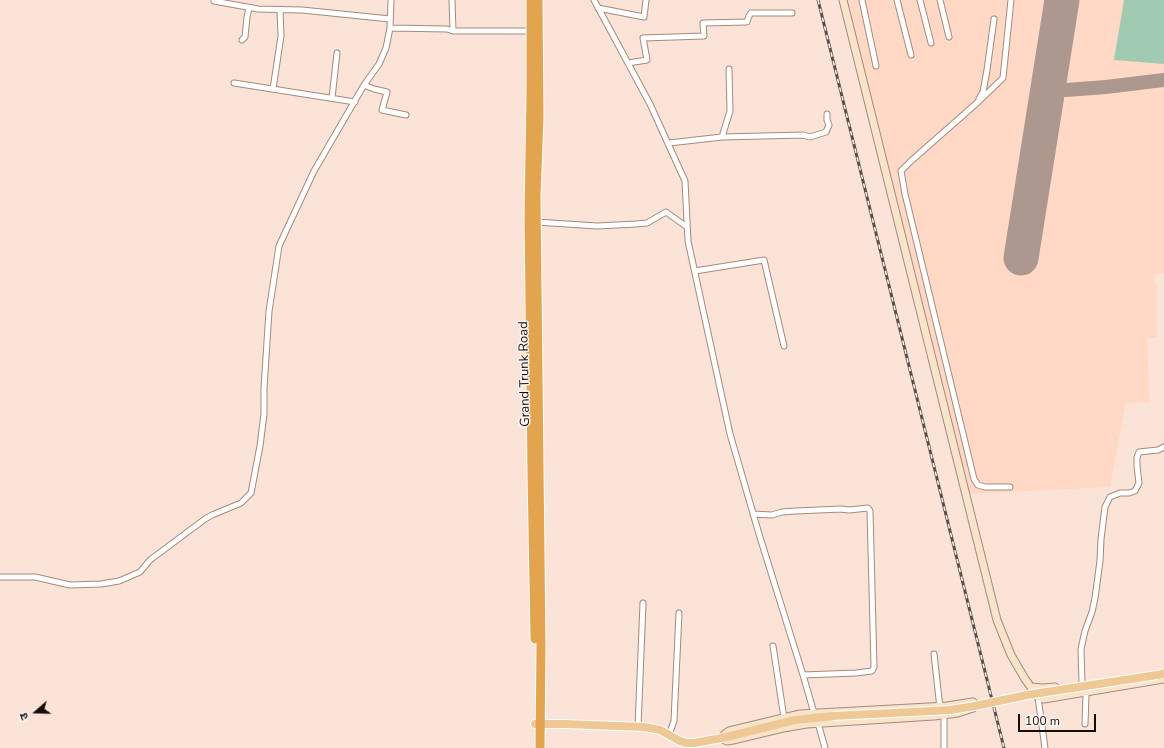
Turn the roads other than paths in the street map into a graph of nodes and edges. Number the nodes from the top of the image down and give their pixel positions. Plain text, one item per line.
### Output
1 (214, 0) edge
2 (391, 0) edge
3 (452, 0) edge
4 (530, 0) edge
5 (538, 0) edge
6 (594, 0) edge
7 (646, 0) edge
8 (843, 0) edge
9 (862, 0) edge
10 (897, 0) edge
11 (920, 0) edge
12 (940, 0) edge
13 (1011, 0) edge
14 (249, 8) junction
15 (598, 8) junction
16 (280, 10) junction
17 (792, 13) dead end
18 (390, 19) junction
19 (994, 19) dead end
20 (390, 28) junction
21 (453, 30) junction
22 (532, 31) junction
23 (949, 37) dead end
24 (242, 40) dead end
25 (931, 43) dead end
26 (336, 53) dead end
27 (911, 55) dead end
28 (628, 63) junction
29 (876, 66) dead end
30 (729, 69) dead end
31 (234, 83) dead end
32 (364, 85) junction
33 (273, 89) junction
34 (332, 98) junction
35 (355, 102) junction
36 (976, 104) junction
37 (827, 114) dead end
38 (406, 115) dead end
39 (722, 137) junction
40 (669, 143) junction
41 (536, 222) junction
42 (687, 227) junction
43 (694, 271) junction
44 (784, 346) dead end
45 (1164, 447) edge
46 (1010, 486) dead end
47 (753, 514) junction
48 (0, 577) edge
49 (643, 603) dead end
50 (679, 613) dead end
51 (773, 646) dead end
52 (934, 654) dead end
53 (1162, 674) edge
54 (803, 675) junction
55 (1082, 683) junction
56 (1031, 687) junction
57 (1085, 692) junction
58 (1038, 697) junction
59 (940, 707) junction
60 (814, 713) junction
61 (942, 715) junction
62 (784, 718) junction
63 (818, 723) junction
64 (538, 724) junction
65 (1085, 724) dead end
66 (638, 727) junction
67 (669, 735) junction
68 (721, 738) junction
69 (535, 748) edge
70 (540, 748) edge
71 (825, 748) edge
72 (944, 748) edge
73 (1045, 748) edge

1 - 14 street
2 - 18 street
3 - 21 street
4 - 22 highway, Grand Trunk Road
5 - 41 highway, Grand Trunk Road
6 - 15 street
7 - 15 street
8 - 56 main road
9 - 29 street
10 - 27 street
11 - 25 street
12 - 23 street
13 - 36 street
14 - 16 street
14 - 24 street
15 - 28 street
16 - 18 street
16 - 33 street
17 - 28 street
18 - 20 street
19 - 36 street
20 - 21 street
20 - 32 street
21 - 22 street
22 - 64 highway, Grand Trunk Road
26 - 34 street
28 - 40 street
30 - 39 street
31 - 33 street
32 - 35 street
32 - 38 street
33 - 34 street
34 - 35 street
35 - 48 street
36 - 46 street
37 - 39 street
39 - 40 street
40 - 42 street
41 - 42 street
41 - 64 highway, Grand Trunk Road
42 - 43 street
43 - 44 street
43 - 47 street
45 - 55 street
47 - 54 street
47 - 54 street
49 - 66 street
50 - 67 street
51 - 62 street
52 - 59 street
53 - 55 main road
53 - 57 main road
53 - 68 main road, bridge
54 - 60 street
55 - 56 main road
55 - 57 street
56 - 58 main road
57 - 58 main road
57 - 65 street
58 - 73 street
59 - 60 main road
59 - 61 street
59 - 61 main road
60 - 62 main road
61 - 63 main road
61 - 72 street
62 - 68 main road
63 - 68 main road
63 - 71 street
64 - 66 main road
64 - 69 highway, Grand Trunk Road
64 - 70 highway, Grand Trunk Road
66 - 67 main road
67 - 68 main road

